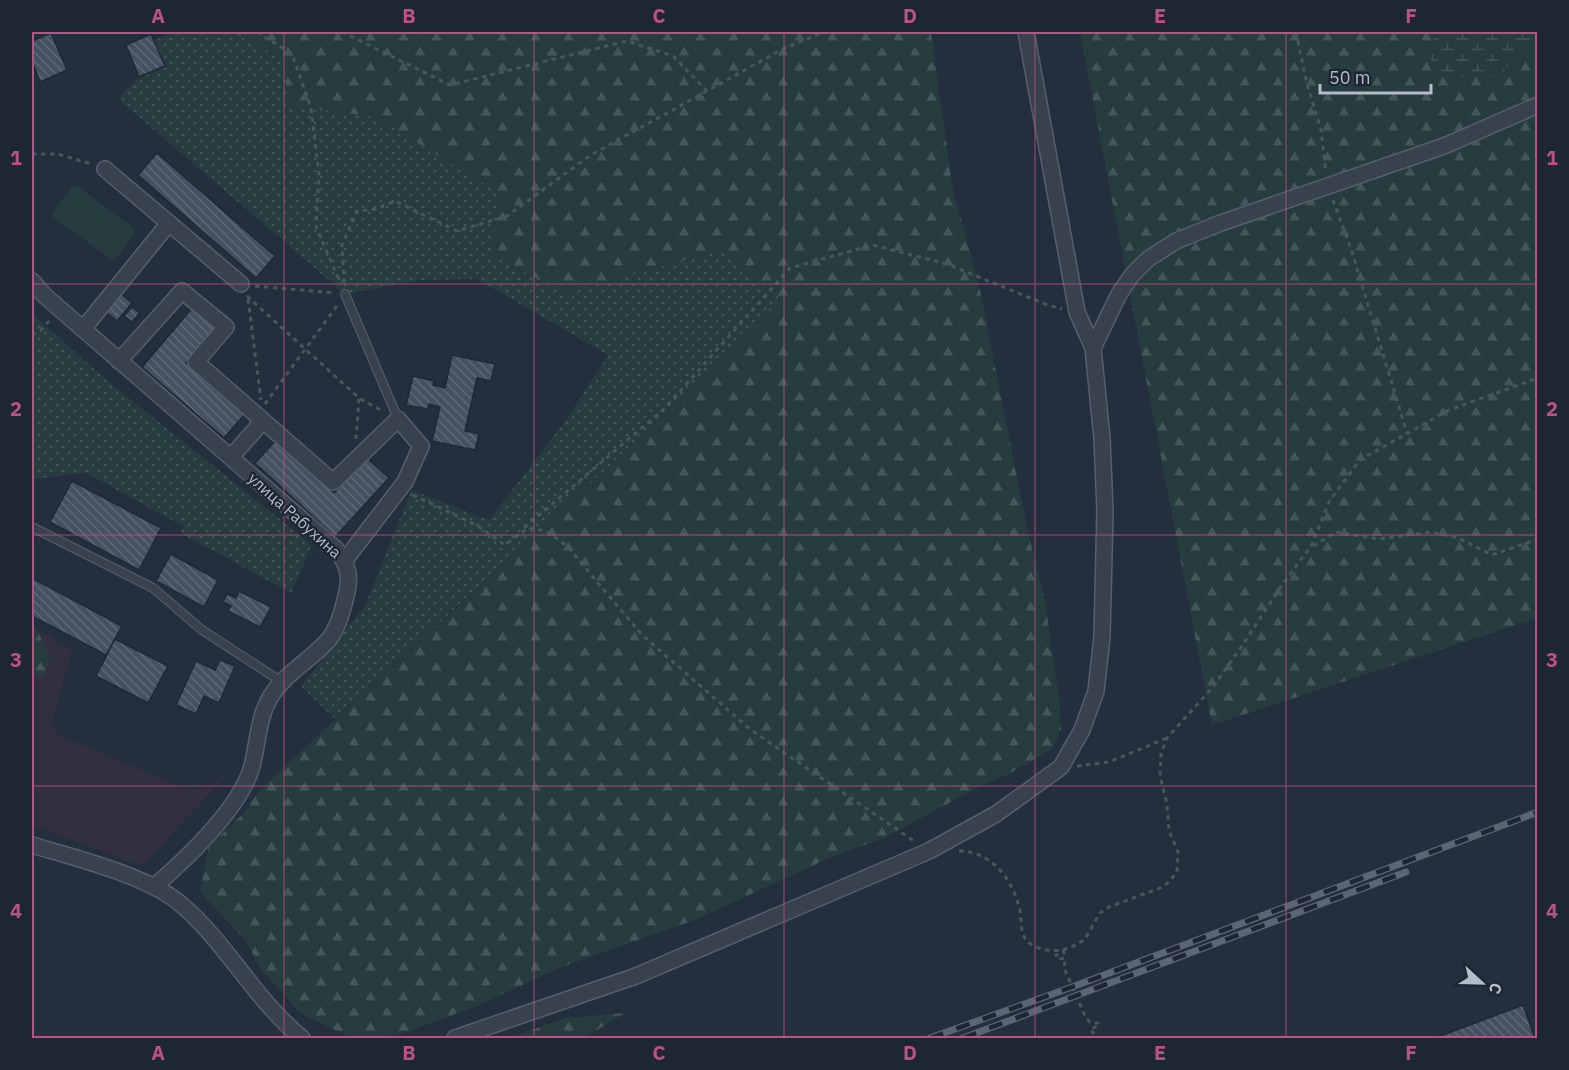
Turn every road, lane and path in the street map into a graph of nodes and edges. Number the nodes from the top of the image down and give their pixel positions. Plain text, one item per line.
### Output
1 (257, 32) edge
2 (342, 32) edge
3 (823, 32) edge
4 (1026, 32) edge
5 (1296, 32) edge
6 (707, 91) junction
7 (1538, 105) edge
8 (32, 154) edge
9 (105, 169) joint
10 (1328, 186) junction
11 (170, 223) junction
12 (32, 280) edge
13 (244, 291) junction
14 (345, 294) junction
15 (60, 309) junction
16 (1077, 312) junction
17 (82, 329) junction
18 (32, 335) edge
19 (1093, 348) junction
20 (305, 349) junction
21 (119, 361) junction
22 (1538, 378) edge
23 (359, 398) junction
24 (398, 419) junction
25 (264, 421) junction
26 (1407, 433) junction
27 (231, 457) junction
28 (355, 461) junction
29 (402, 487) junction
30 (32, 527) edge
31 (1538, 539) edge
32 (505, 545) junction
33 (1311, 546) junction
34 (345, 560) junction
35 (282, 682) junction
36 (1167, 738) junction
37 (1061, 767) junction
38 (32, 845) edge
39 (929, 851) junction
40 (154, 886) junction
41 (1063, 950) junction
42 (302, 1038) edge
43 (455, 1038) edge
44 (1098, 1038) edge

1 - 14 path
2 - 6 path
3 - 6 path
4 - 16 street
5 - 10 path
6 - 14 path
7 - 10 street
8 - 9 path
9 - 11 street
10 - 19 street
10 - 26 path
11 - 13 street
11 - 17 street
12 - 15 street, улица Рабухина
13 - 14 path
13 - 20 path
13 - 20 path
14 - 20 path
14 - 24 lane
15 - 17 street, улица Рабухина
15 - 18 path
16 - 19 street
16 - 32 path
17 - 21 street, улица Рабухина
19 - 37 street
20 - 23 path
21 - 25 street
21 - 27 street, улица Рабухина
22 - 26 path
23 - 24 path
23 - 28 path
24 - 28 street
24 - 29 street
25 - 27 street
25 - 28 street
26 - 33 path
27 - 34 street, улица Рабухина
29 - 32 path
29 - 34 street
30 - 35 lane
31 - 33 path
32 - 39 path
33 - 36 path
34 - 35 street, улица Рабухина
35 - 40 street, улица Рабухина
36 - 37 path
36 - 41 path
37 - 39 street
38 - 40 street
39 - 41 path
39 - 43 street
40 - 42 street
41 - 44 path

